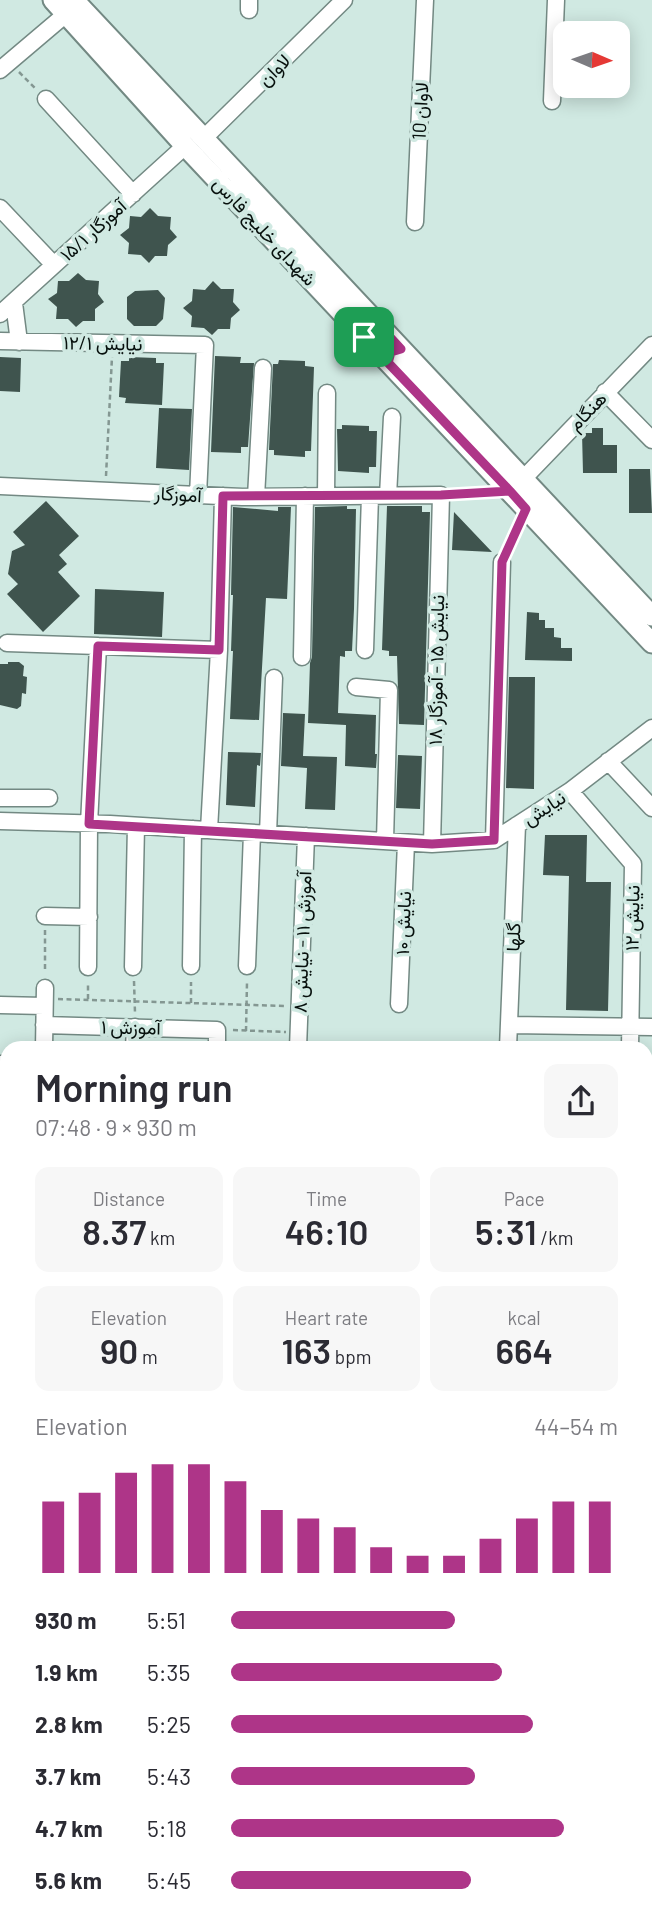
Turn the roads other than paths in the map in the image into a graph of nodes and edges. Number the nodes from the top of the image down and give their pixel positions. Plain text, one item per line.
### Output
1 (344, 0) edge
2 (425, 0) edge
3 (556, 0) edge
4 (65, 5) edge
5 (4, 66) edge
6 (46, 99) road end
7 (552, 101) dead end
8 (194, 143) junction
9 (133, 194) junction
10 (0, 208) edge
11 (415, 222) dead end
12 (54, 265) junction
13 (14, 303) junction
14 (0, 314) edge
15 (0, 341) edge
16 (19, 342) junction
17 (652, 345) edge
18 (262, 368) dead end
19 (605, 392) junction
20 (327, 393) dead end
21 (392, 417) dead end
22 (652, 440) edge
23 (517, 484) junction
24 (0, 486) edge
25 (198, 495) junction
26 (441, 495) joint
27 (223, 496) junction
28 (305, 496) junction
29 (326, 496) junction
30 (370, 496) junction
31 (388, 496) junction
32 (256, 497) junction
33 (502, 562) road end
34 (652, 616) edge
35 (7, 643) dead end
36 (652, 643) edge
37 (98, 646) junction
38 (219, 650) junction
39 (365, 650) dead end
40 (302, 657) dead end
41 (274, 678) dead end
42 (356, 687) dead end
43 (652, 728) edge
44 (608, 761) junction
45 (570, 791) junction
46 (0, 798) edge
47 (49, 798) dead end
48 (652, 808) edge
49 (0, 821) edge
50 (89, 824) junction
51 (517, 825) junction
52 (135, 826) junction
53 (201, 830) junction
54 (260, 834) junction
55 (306, 836) junction
56 (494, 840) junction
57 (385, 841) junction
58 (406, 842) junction
59 (432, 844) junction
60 (45, 916) road end
61 (89, 918) junction
62 (191, 966) road end
63 (247, 966) road end
64 (88, 967) dead end
65 (133, 967) road end
66 (400, 1004) dead end
67 (0, 1005) edge
68 (44, 1025) junction
69 (510, 1025) junction
70 (135, 1027) junction
71 (630, 1027) junction
72 (652, 1027) edge
73 (298, 1040) edge
74 (44, 1041) edge
75 (134, 1041) edge
76 (217, 1041) edge
77 (509, 1041) edge
78 (630, 1041) edge

1 - 8 street, لاوان
2 - 11 street, لاوان 10
3 - 7 street
4 - 5 street
4 - 8 main road, شهدای خلیج فارس
6 - 9 street
8 - 9 street, آموزگار ۱۵/۱
8 - 23 main road, شهدای خلیج فارس
9 - 12 street, آموزگار ۱۵/۱
10 - 12 street
12 - 13 street, آموزگار ۱۵/۱
13 - 14 street, آموزگار ۱۵/۱
13 - 16 street
15 - 16 street, نیایش ۱۲/۱
16 - 25 street, نیایش ۱۲/۱
17 - 19 street, هنگام
18 - 32 street
19 - 22 street
19 - 23 street, هنگام
20 - 29 street
21 - 31 street
23 - 34 main road, شهدای خلیج فارس
23 - 36 main road, شهدای خلیج فارس
24 - 25 street, آموزگار
25 - 27 street, آموزگار
26 - 31 street, آموزگار
26 - 59 street, نیایش ۱۵ - آموزگار ۱۸
27 - 32 street, آموزگار
27 - 38 street
28 - 29 street, آموزگار
28 - 32 street, آموزگار
28 - 40 street
29 - 30 street, آموزگار
30 - 31 street, آموزگار
30 - 39 street
33 - 56 street
35 - 37 street
37 - 38 street
37 - 50 street
38 - 53 street
41 - 54 street
42 - 57 street
43 - 44 street, نیایش
44 - 45 street, نیایش
44 - 48 street
45 - 51 street, نیایش
45 - 71 street, نیایش ۱۲
46 - 47 street
49 - 50 street, نیایش
50 - 52 street, نیایش
50 - 61 street
51 - 56 street, نیایش
51 - 69 street, گلها
52 - 53 street, نیایش
52 - 65 street
53 - 54 street, نیایش
53 - 62 street
54 - 55 street, نیایش
54 - 63 street
55 - 57 street, نیایش
55 - 73 street, آموزش ۱۱ - نیایش ۸
56 - 59 street, نیایش
57 - 58 street, نیایش
58 - 59 street, نیایش
58 - 66 street, نیایش ۱۰
60 - 61 street
61 - 64 street
67 - 68 street
68 - 70 street, آموزش ۱
68 - 74 street
69 - 71 street
69 - 77 street, گلها
70 - 75 street
70 - 76 street, آموزش ۱
71 - 72 street
71 - 78 street, نیایش ۱۲

